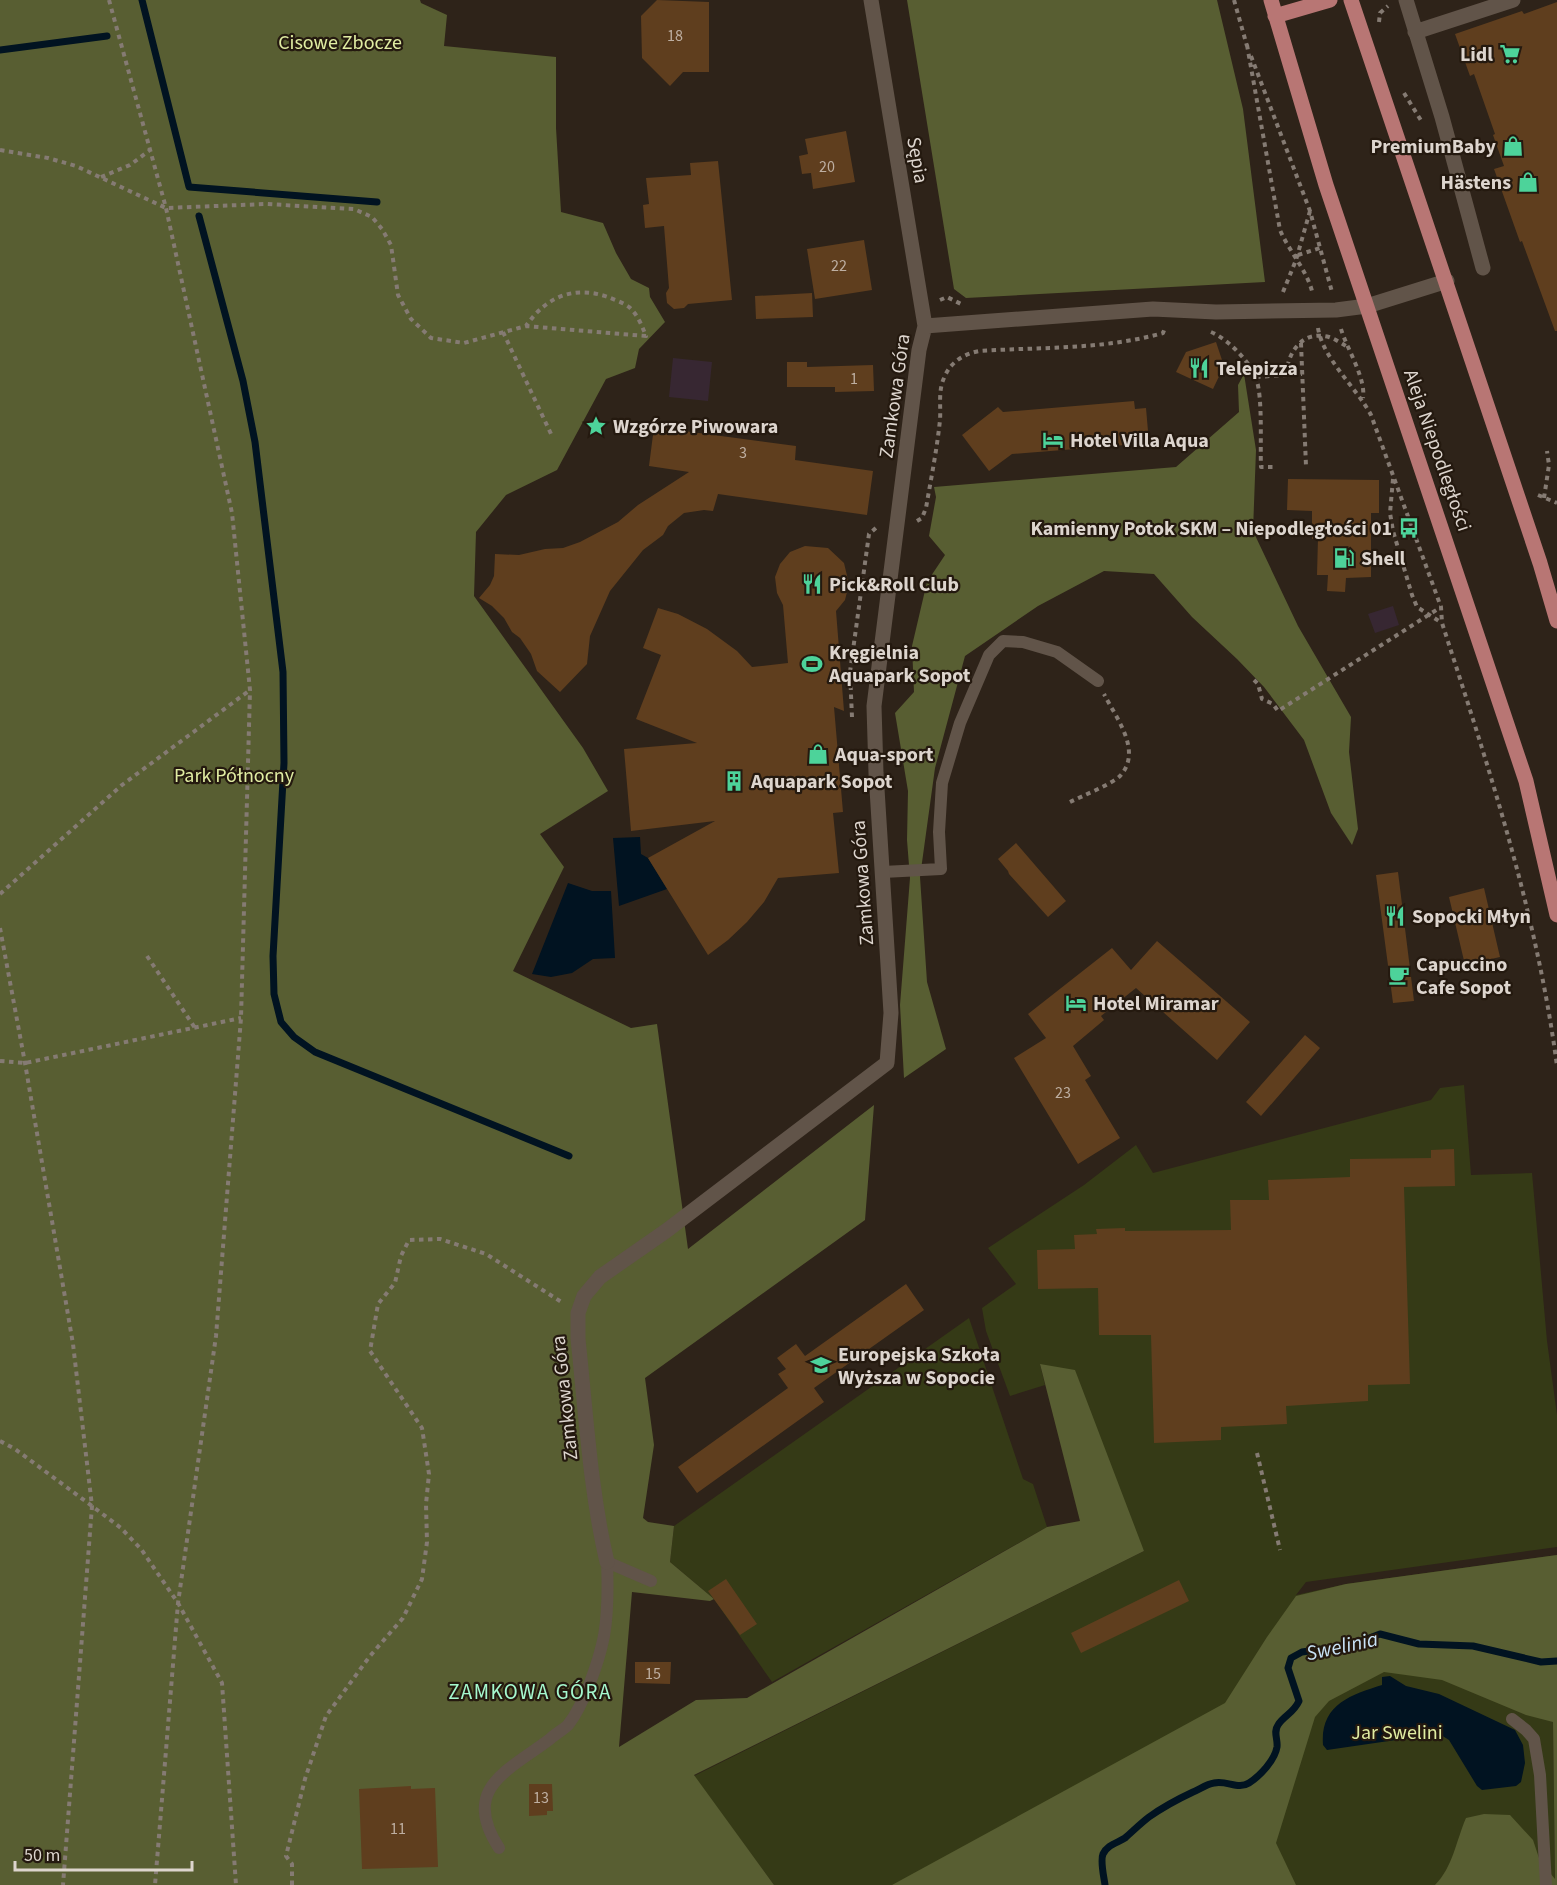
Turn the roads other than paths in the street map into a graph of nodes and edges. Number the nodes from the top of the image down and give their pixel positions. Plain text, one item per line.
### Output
1 (871, 0) edge
2 (1271, 0) edge
3 (1330, 0) edge
4 (1351, 0) edge
5 (1406, 0) edge
6 (1513, 0) edge
7 (1275, 16) junction
8 (1415, 32) junction
9 (1483, 268) dead end
10 (1447, 281) junction
11 (1367, 306) junction
12 (925, 326) junction
13 (1557, 621) edge
14 (1098, 681) road end
15 (883, 872) junction
16 (1557, 915) edge
17 (607, 1562) junction
18 (651, 1581) dead end
19 (1512, 1719) dead end
20 (499, 1848) dead end
21 (1546, 1885) edge

1 - 12 street, Sępia
2 - 7 main road, Aleja Niepodległości
3 - 7 main road
4 - 10 main road
5 - 8 street
6 - 8 street
7 - 11 main road, Aleja Niepodległości
8 - 9 street
10 - 11 street, Zamkowa Góra
10 - 13 main road
11 - 12 street, Zamkowa Góra
11 - 16 main road, Aleja Niepodległości
12 - 15 street, Zamkowa Góra
14 - 15 lane
15 - 17 street, Zamkowa Góra
17 - 18 lane
17 - 20 lane
19 - 21 lane

